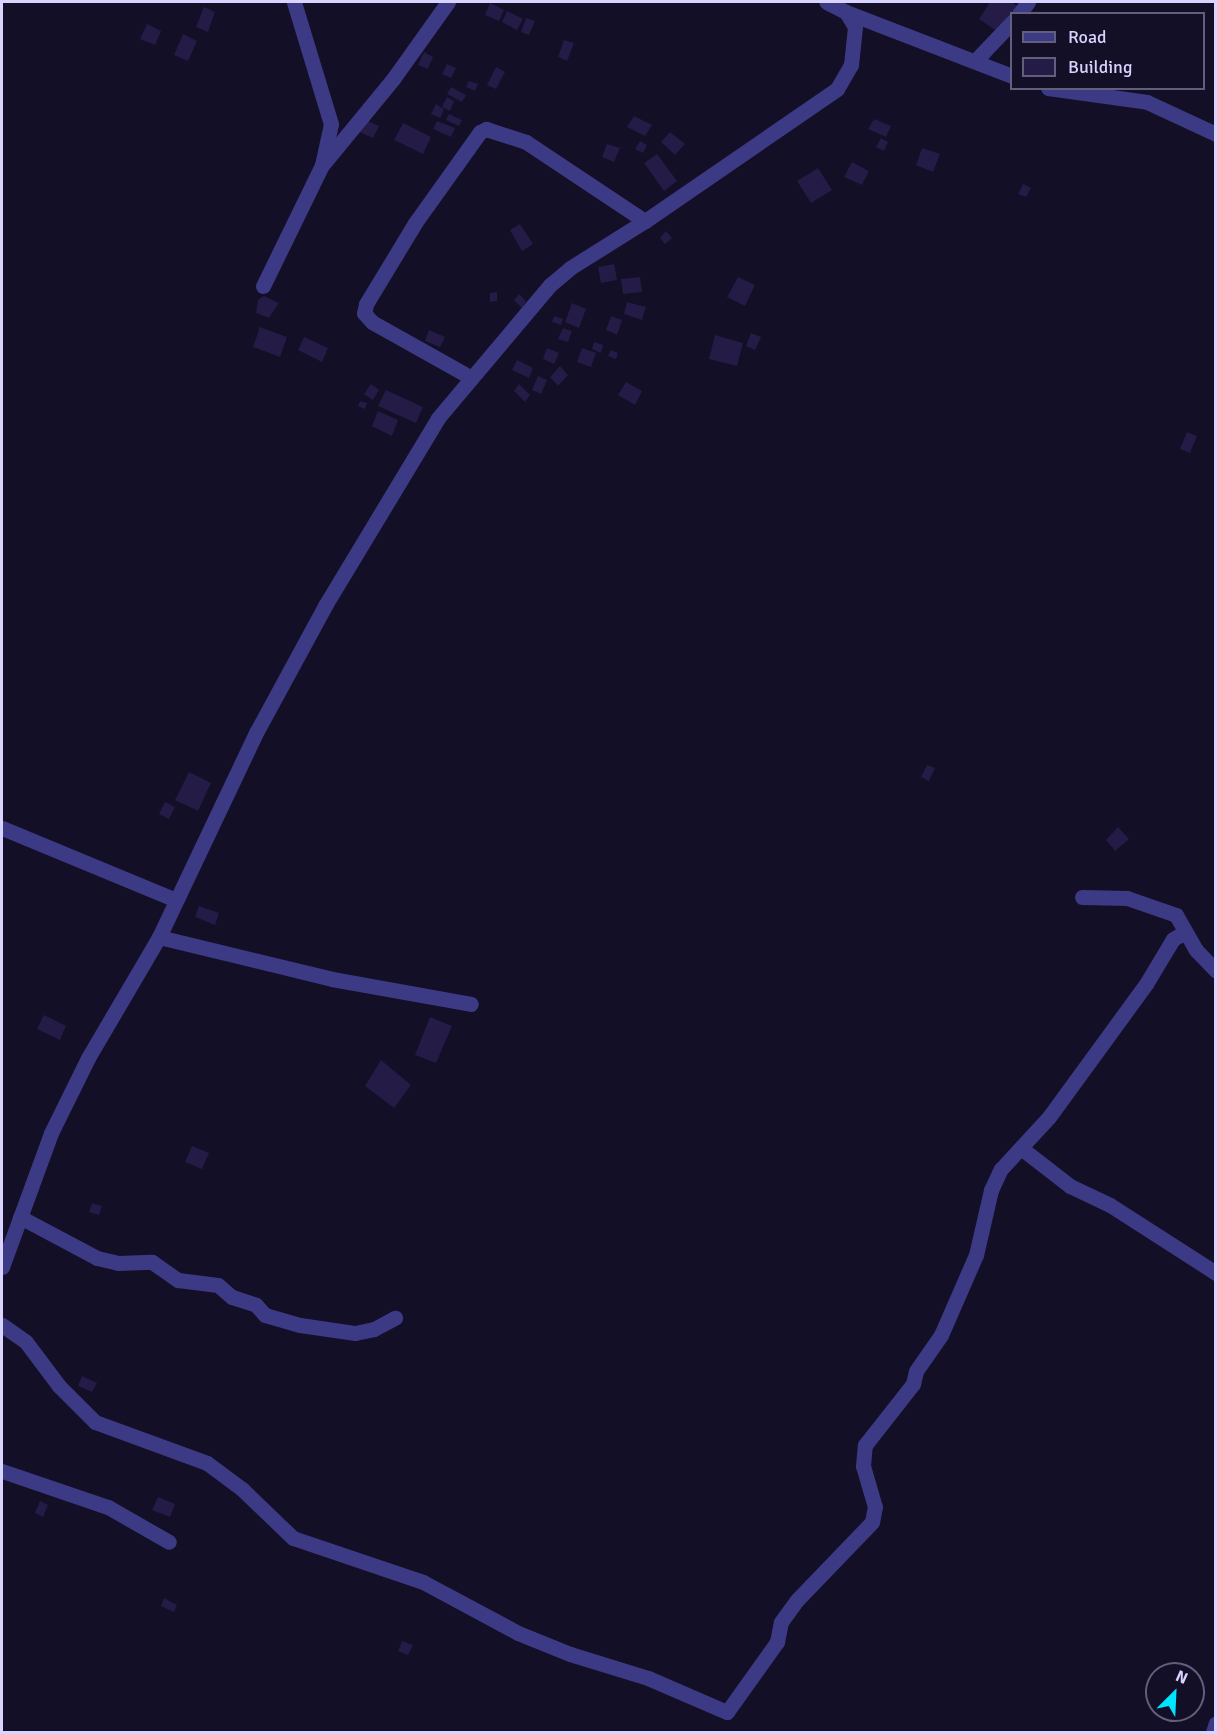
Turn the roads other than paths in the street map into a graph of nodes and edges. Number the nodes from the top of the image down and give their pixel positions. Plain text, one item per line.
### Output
1 (294, 2) edge
2 (448, 2) edge
3 (826, 2) edge
4 (846, 12) junction
5 (1010, 23) edge
6 (975, 61) junction
7 (1010, 76) edge
8 (1062, 90) edge
9 (1215, 134) edge
10 (322, 165) junction
11 (645, 221) junction
12 (263, 286) dead end
13 (470, 377) junction
14 (2, 828) edge
15 (1082, 897) dead end
16 (176, 900) junction
17 (1185, 932) junction
18 (159, 937) junction
19 (1215, 971) edge
20 (471, 1004) dead end
21 (1021, 1148) junction
22 (20, 1218) junction
23 (2, 1267) edge
24 (1215, 1273) edge
25 (395, 1318) dead end
26 (2, 1325) edge
27 (2, 1471) edge
28 (169, 1542) dead end
29 (1215, 1723) edge
30 (1213, 1732) edge

1 - 10 street
2 - 10 street
3 - 4 street
4 - 6 street
4 - 11 street
5 - 6 street
6 - 7 street
8 - 9 street
10 - 12 street
11 - 13 street
11 - 13 street
13 - 16 street
14 - 16 street
15 - 17 street
16 - 18 street
17 - 19 street
17 - 21 street
18 - 20 street
18 - 22 street
21 - 24 street
21 - 26 street
22 - 23 street
22 - 25 street
27 - 28 street
29 - 30 street

